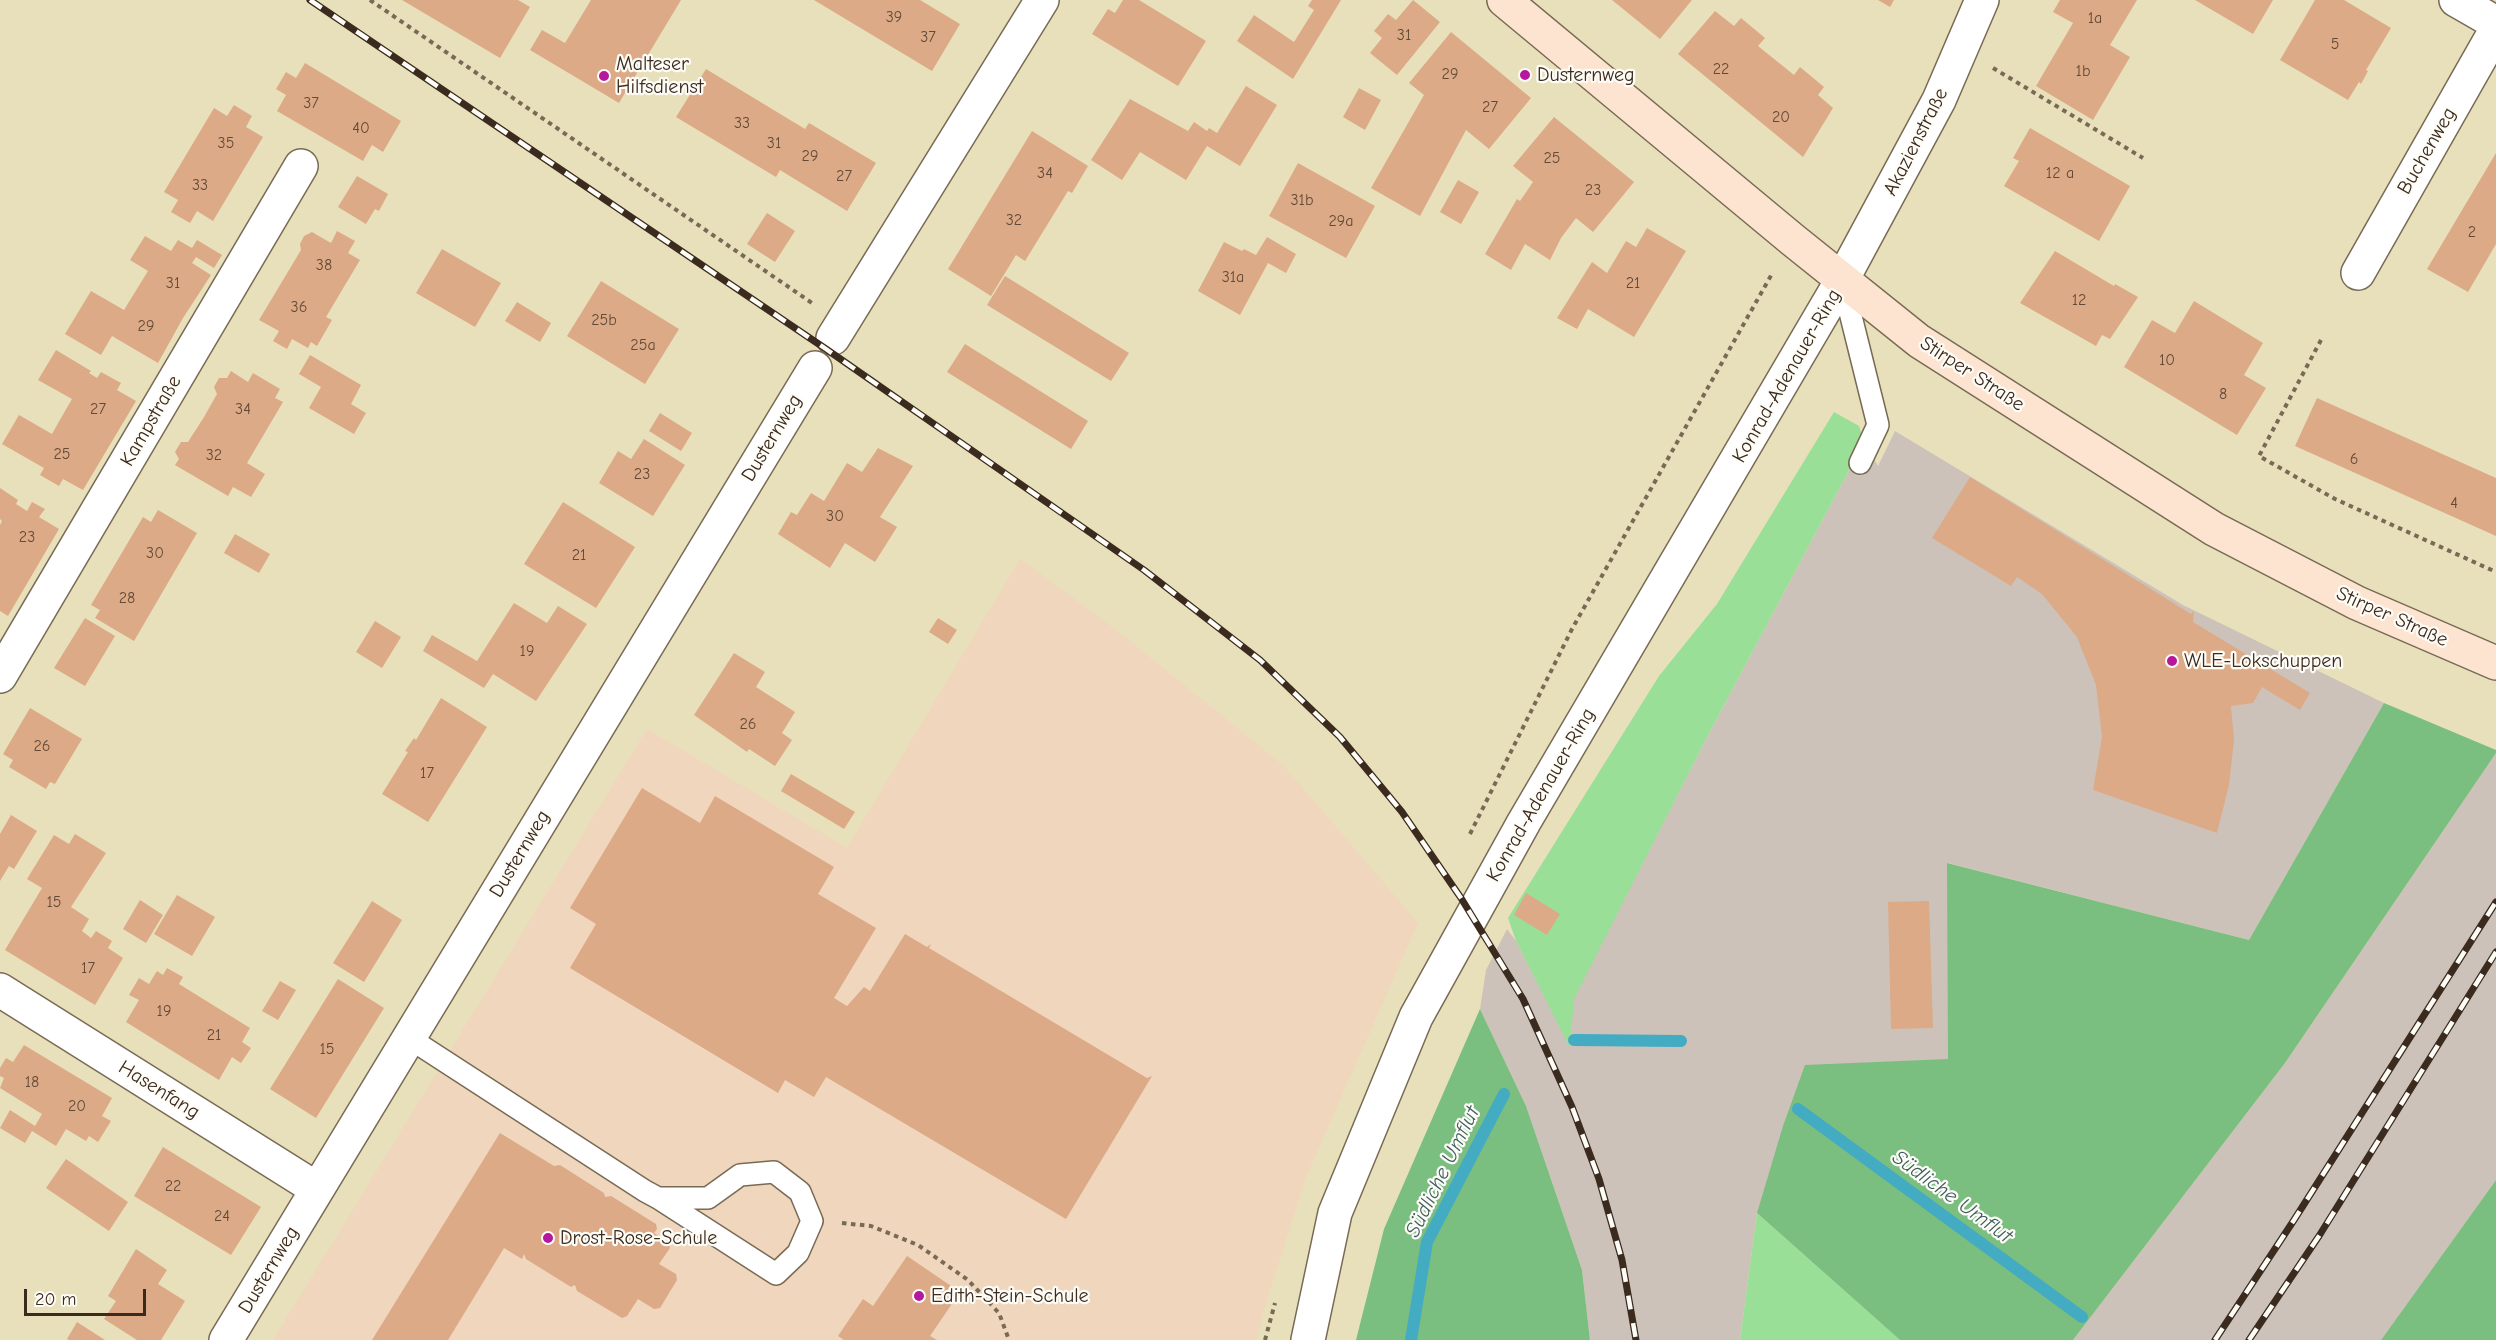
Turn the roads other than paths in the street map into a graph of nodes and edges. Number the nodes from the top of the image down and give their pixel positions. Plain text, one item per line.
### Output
1 (1042, 0) edge
2 (1504, 0) edge
3 (1982, 0) edge
4 (2456, 0) edge
5 (2496, 23) edge
6 (2496, 30) edge
7 (301, 166) dead end
8 (2358, 273) dead end
9 (1842, 280) junction
10 (838, 331) road end
11 (814, 368) dead end
12 (1860, 463) dead end
13 (2496, 663) edge
14 (0, 676) edge
15 (0, 990) edge
16 (409, 1038) junction
17 (317, 1189) junction
18 (658, 1198) junction
19 (226, 1340) edge
20 (1308, 1340) edge

1 - 10 street
2 - 9 main road, Stirper Straße
3 - 9 street, Akazienstraße
4 - 5 street
6 - 8 street, Buchenweg
7 - 14 street, Kampstraße
9 - 12 lane
9 - 13 main road, Stirper Straße
9 - 20 street, Konrad-Adenauer-Ring
11 - 16 street, Dusternweg
15 - 17 street, Hasenfang
16 - 17 street, Dusternweg
16 - 18 lane
17 - 19 street, Dusternweg
18 - 18 lane

